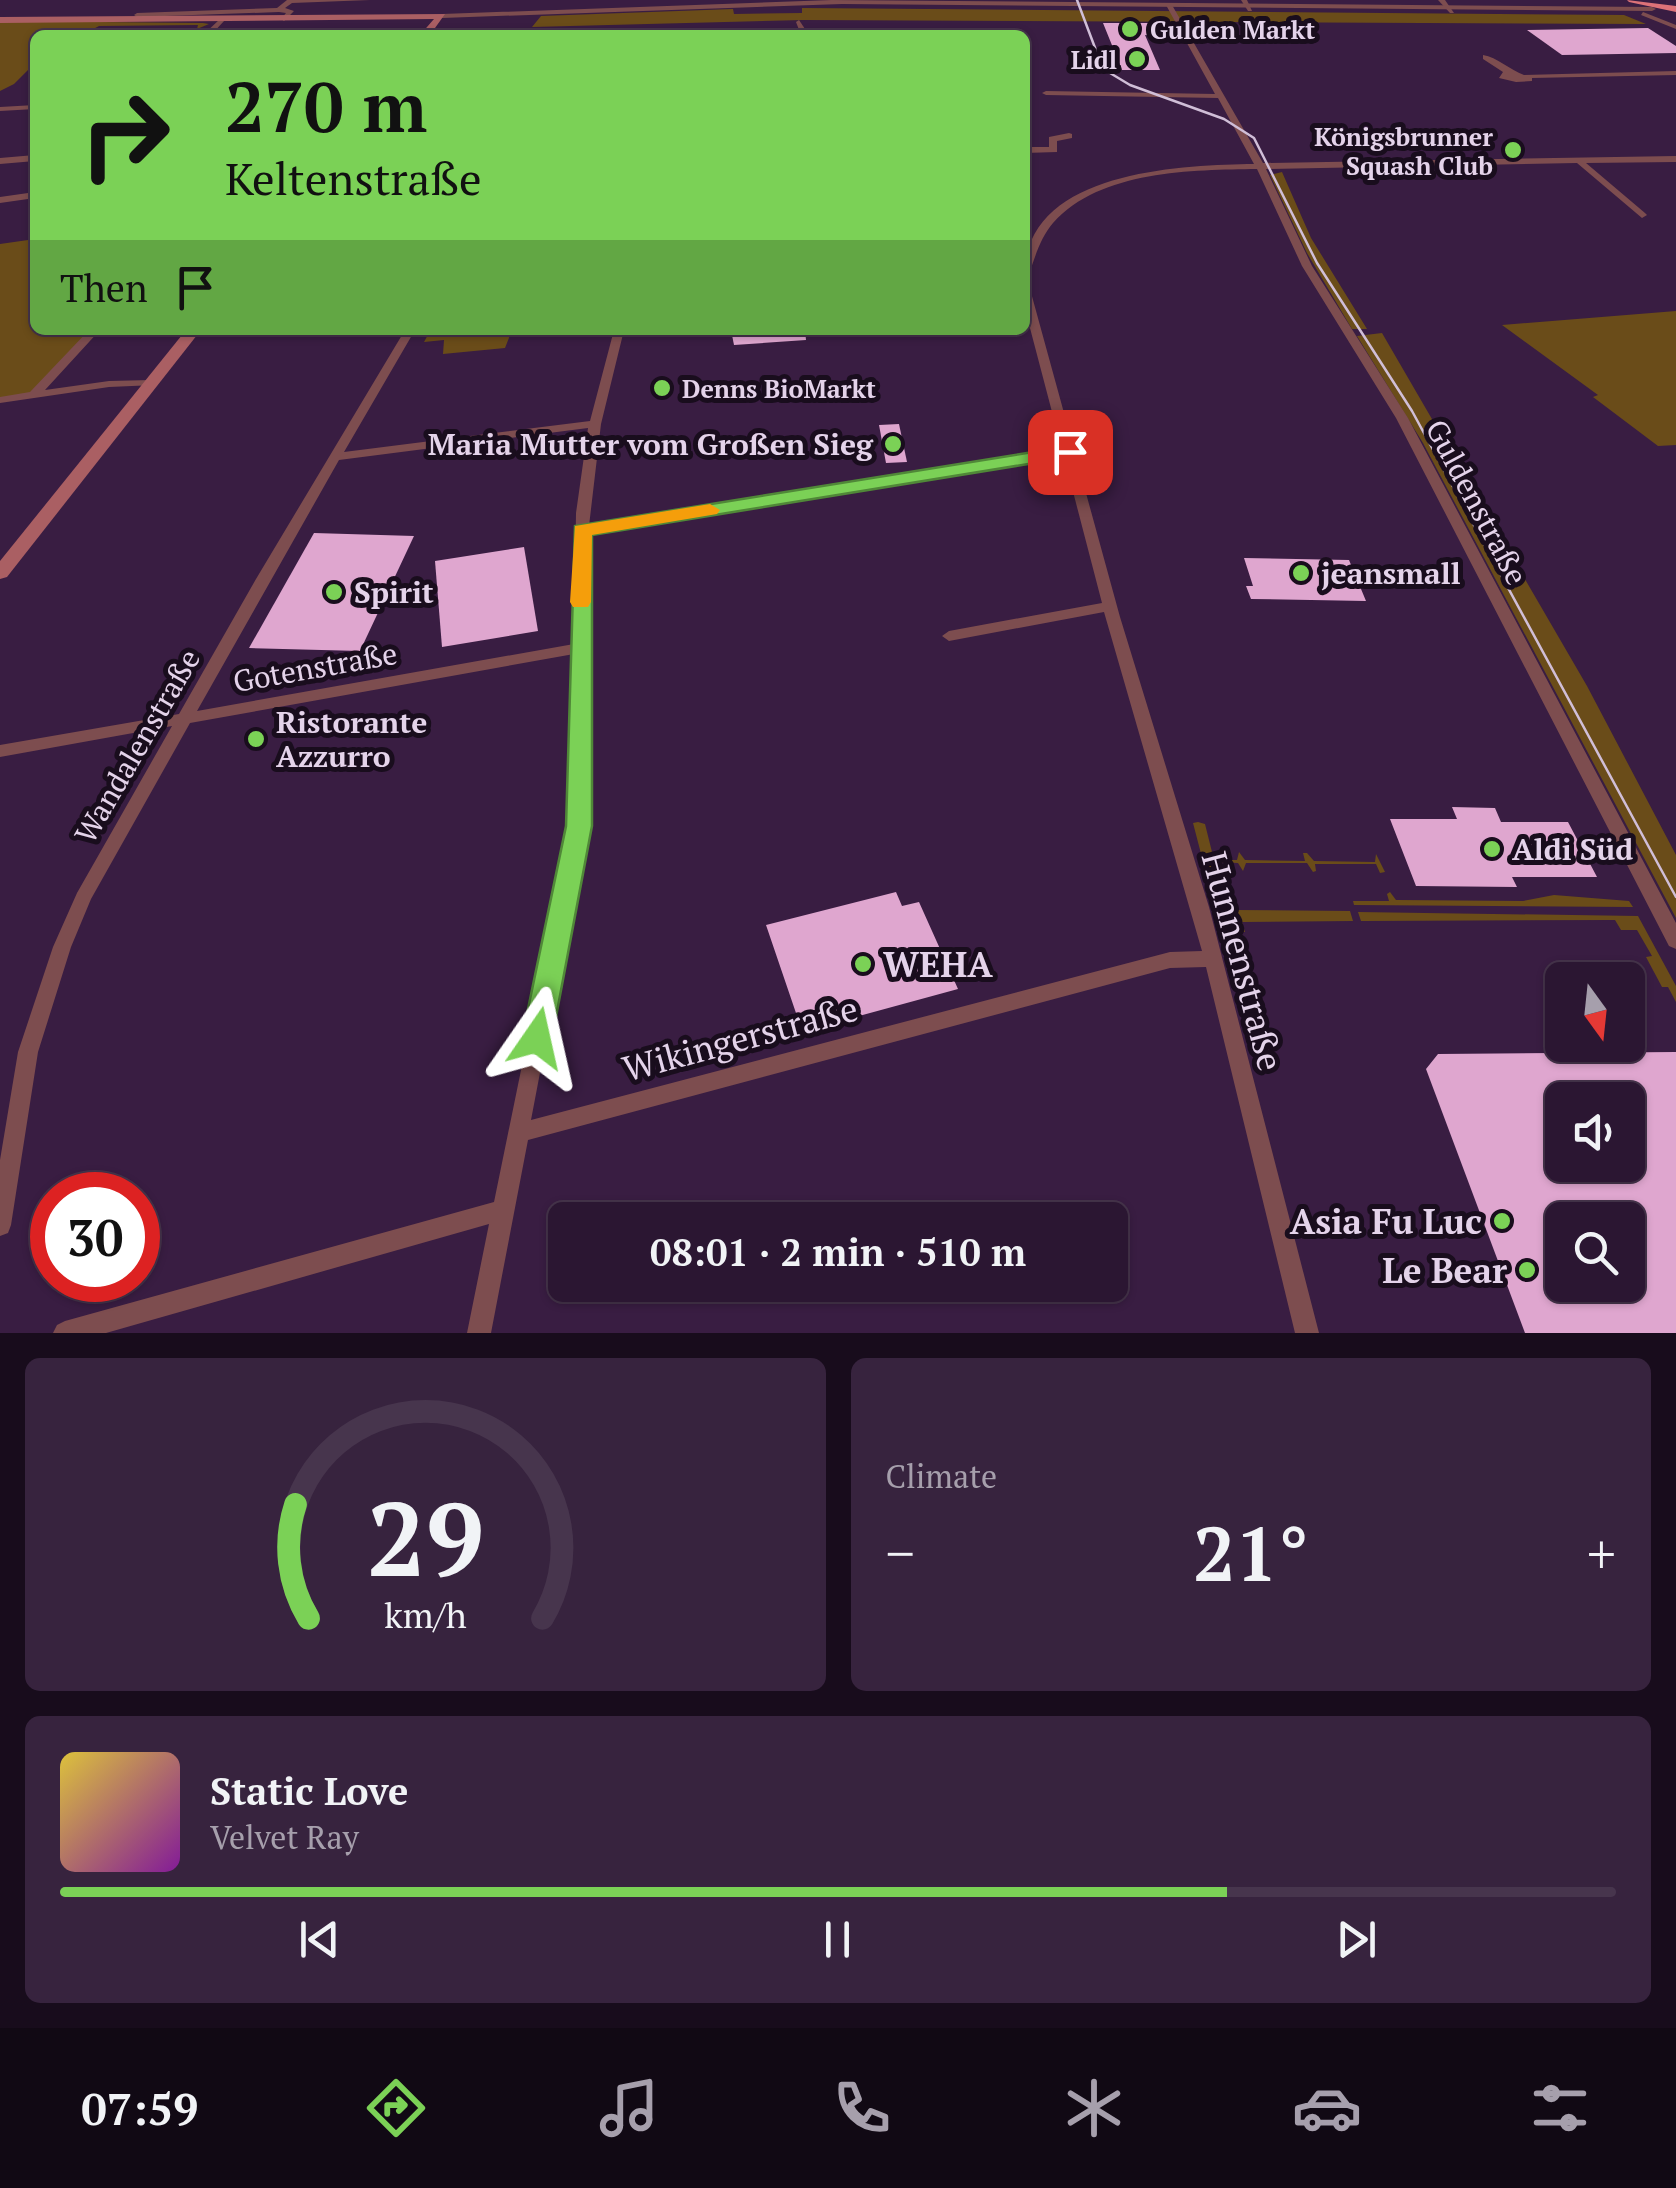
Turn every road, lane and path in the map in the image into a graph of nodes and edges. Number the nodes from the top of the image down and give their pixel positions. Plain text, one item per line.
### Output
1 (367, 0) edge
2 (1624, 0) edge
3 (897, 1) edge
4 (1055, 2) edge
5 (453, 3) dead end
6 (657, 4) edge
7 (736, 5) junction
8 (1247, 5) edge
9 (1170, 7) junction
10 (1447, 7) edge
11 (1645, 9) edge
12 (1676, 10) edge
13 (282, 14) junction
14 (137, 15) dead end
15 (442, 16) junction
16 (0, 20) edge
17 (222, 20) junction
18 (798, 22) dead end
19 (212, 30) edge
20 (430, 30) edge
21 (803, 30) edge
22 (1486, 57) dead end
23 (1676, 73) edge
24 (1046, 92) dead end
25 (1218, 96) junction
26 (30, 107) edge
27 (0, 110) edge
28 (1069, 136) dead end
29 (1030, 150) edge
30 (30, 158) edge
31 (1676, 159) edge
32 (0, 161) edge
33 (1581, 162) junction
34 (1260, 166) junction
35 (30, 196) edge
36 (0, 200) edge
37 (1642, 215) dead end
38 (1030, 233) edge
39 (1030, 307) edge
40 (91, 335) edge
41 (190, 335) edge
42 (407, 335) edge
43 (619, 335) edge
44 (151, 384) junction
45 (34, 395) junction
46 (0, 400) edge
47 (595, 424) junction
48 (1070, 452) junction
49 (336, 457) junction
50 (582, 531) junction
51 (0, 573) edge
52 (1110, 606) junction
53 (948, 636) dead end
54 (580, 648) junction
55 (186, 718) junction
56 (0, 751) edge
57 (1676, 941) edge
58 (1213, 959) junction
59 (518, 1133) junction
60 (503, 1210) junction
61 (0, 1225) edge
62 (65, 1333) edge
63 (479, 1333) edge
64 (1307, 1333) edge

1 - 13 street
2 - 11 street
3 - 4 street
3 - 7 street
4 - 9 street
5 - 15 street
6 - 7 street
6 - 15 street
7 - 9 street
8 - 9 street
8 - 10 street
9 - 25 street, Guldenstraße
10 - 11 street
11 - 12 highway
11 - 12 highway
13 - 14 street
13 - 15 main road
13 - 17 main road
15 - 20 main road
16 - 17 main road
17 - 19 street
18 - 21 street
22 - 23 street
24 - 25 street
25 - 34 street, Guldenstraße
26 - 27 street
28 - 29 street
30 - 32 street
31 - 33 street
33 - 34 street
33 - 37 street
34 - 38 street
34 - 57 street, Guldenstraße
35 - 36 street
39 - 48 street, Hunnenstraße
40 - 45 street
41 - 44 main road
42 - 49 street, Wandalenstraße
43 - 47 street
44 - 45 street
44 - 51 main road
45 - 46 street
47 - 49 street
47 - 50 street
48 - 50 street
48 - 52 street, Hunnenstraße
49 - 55 street, Wandalenstraße
50 - 54 street
52 - 53 street
52 - 58 street, Hunnenstraße
54 - 55 street, Gotenstraße
54 - 59 street
55 - 56 street, Gotenstraße
55 - 61 street, Wandalenstraße
58 - 59 street, Wikingerstraße
58 - 64 street, Hunnenstraße
59 - 60 street
60 - 62 street
60 - 63 street

